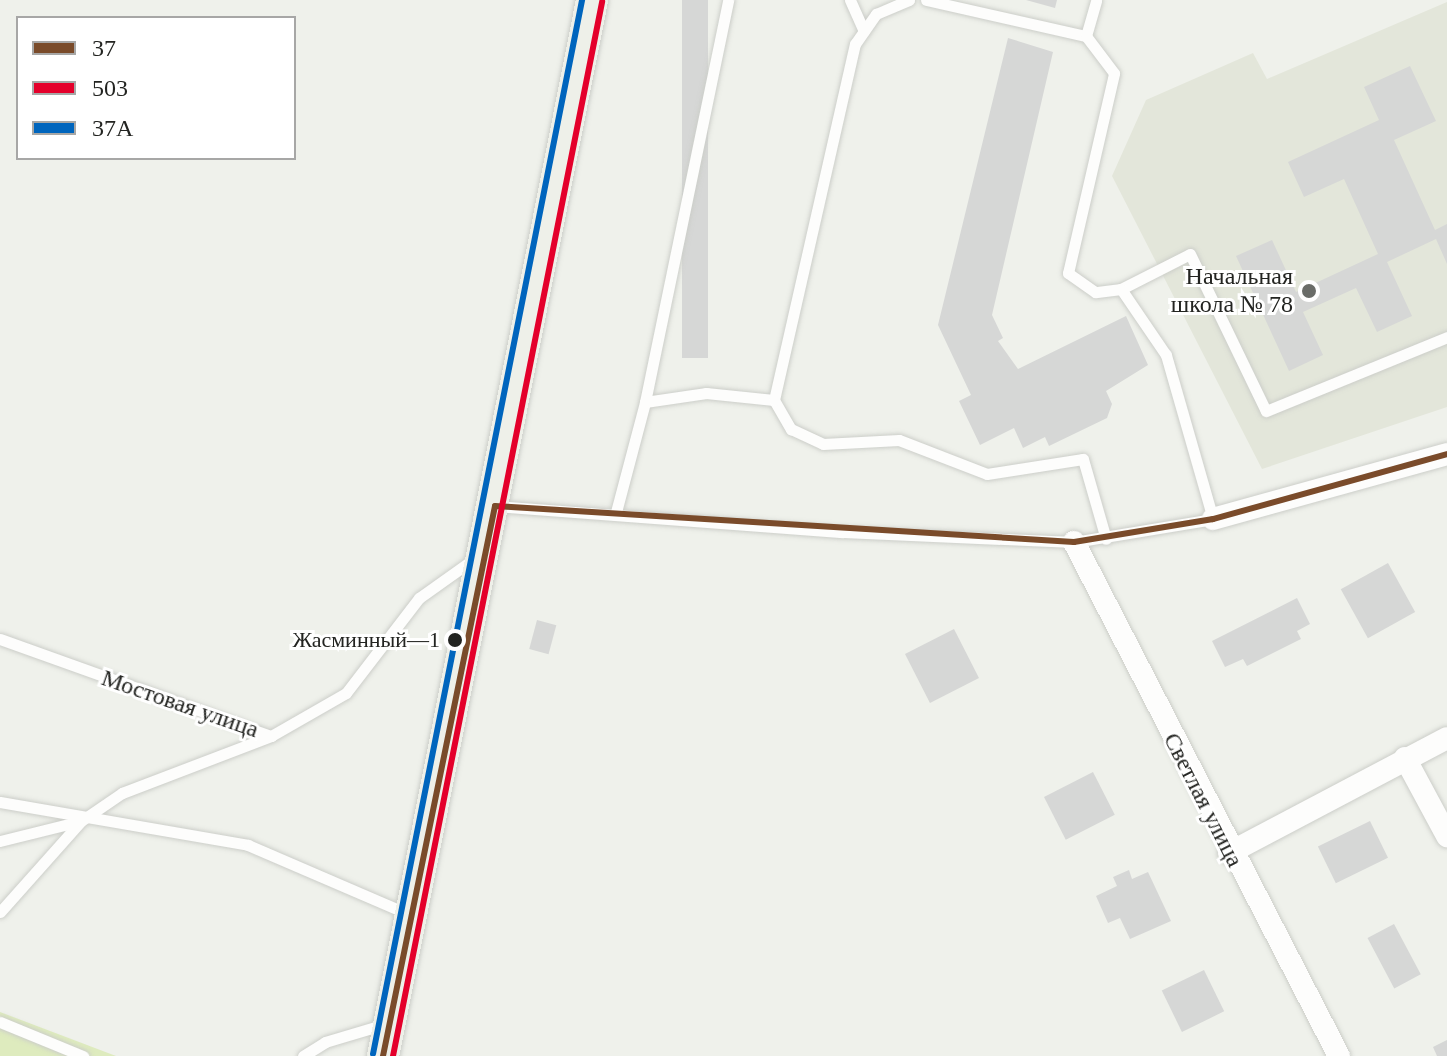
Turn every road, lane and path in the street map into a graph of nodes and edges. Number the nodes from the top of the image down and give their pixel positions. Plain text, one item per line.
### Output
1 (592, 0) edge
2 (728, 0) edge
3 (850, 0) edge
4 (909, 0) edge
5 (926, 0) edge
6 (1096, 0) edge
7 (864, 31) junction
8 (1086, 36) junction
9 (1121, 289) junction
10 (1447, 337) edge
11 (774, 400) junction
12 (645, 402) junction
13 (1447, 454) edge
14 (495, 506) junction
15 (616, 512) junction
16 (1213, 519) junction
17 (1106, 539) junction
18 (1074, 542) junction
19 (485, 551) junction
20 (0, 639) edge
21 (271, 736) junction
22 (1447, 738) edge
23 (1405, 758) junction
24 (0, 802) edge
25 (81, 821) junction
26 (1447, 836) edge
27 (0, 841) edge
28 (1229, 853) junction
29 (0, 912) edge
30 (409, 915) junction
31 (0, 1022) edge
32 (389, 1023) junction
33 (83, 1056) edge
34 (303, 1056) edge
35 (383, 1056) edge
36 (1339, 1056) edge

1 - 14 main road
2 - 12 lane
3 - 7 lane
4 - 7 lane
5 - 8 lane
6 - 8 lane
7 - 11 lane
8 - 9 lane
9 - 10 lane
9 - 16 lane
11 - 12 lane
11 - 17 lane
12 - 15 lane
13 - 16 street
14 - 15 lane
14 - 19 main road
15 - 18 lane
16 - 17 lane
17 - 18 lane
18 - 28 street, Светлая улица
19 - 21 lane, Мостовая улица
19 - 30 main road
20 - 21 lane, Мостовая улица
21 - 25 lane
22 - 23 street
23 - 26 street
23 - 28 street
24 - 25 lane
25 - 27 lane
25 - 29 lane
25 - 30 lane
28 - 36 street, Светлая улица
30 - 32 main road
31 - 33 lane
32 - 34 lane
32 - 35 main road

